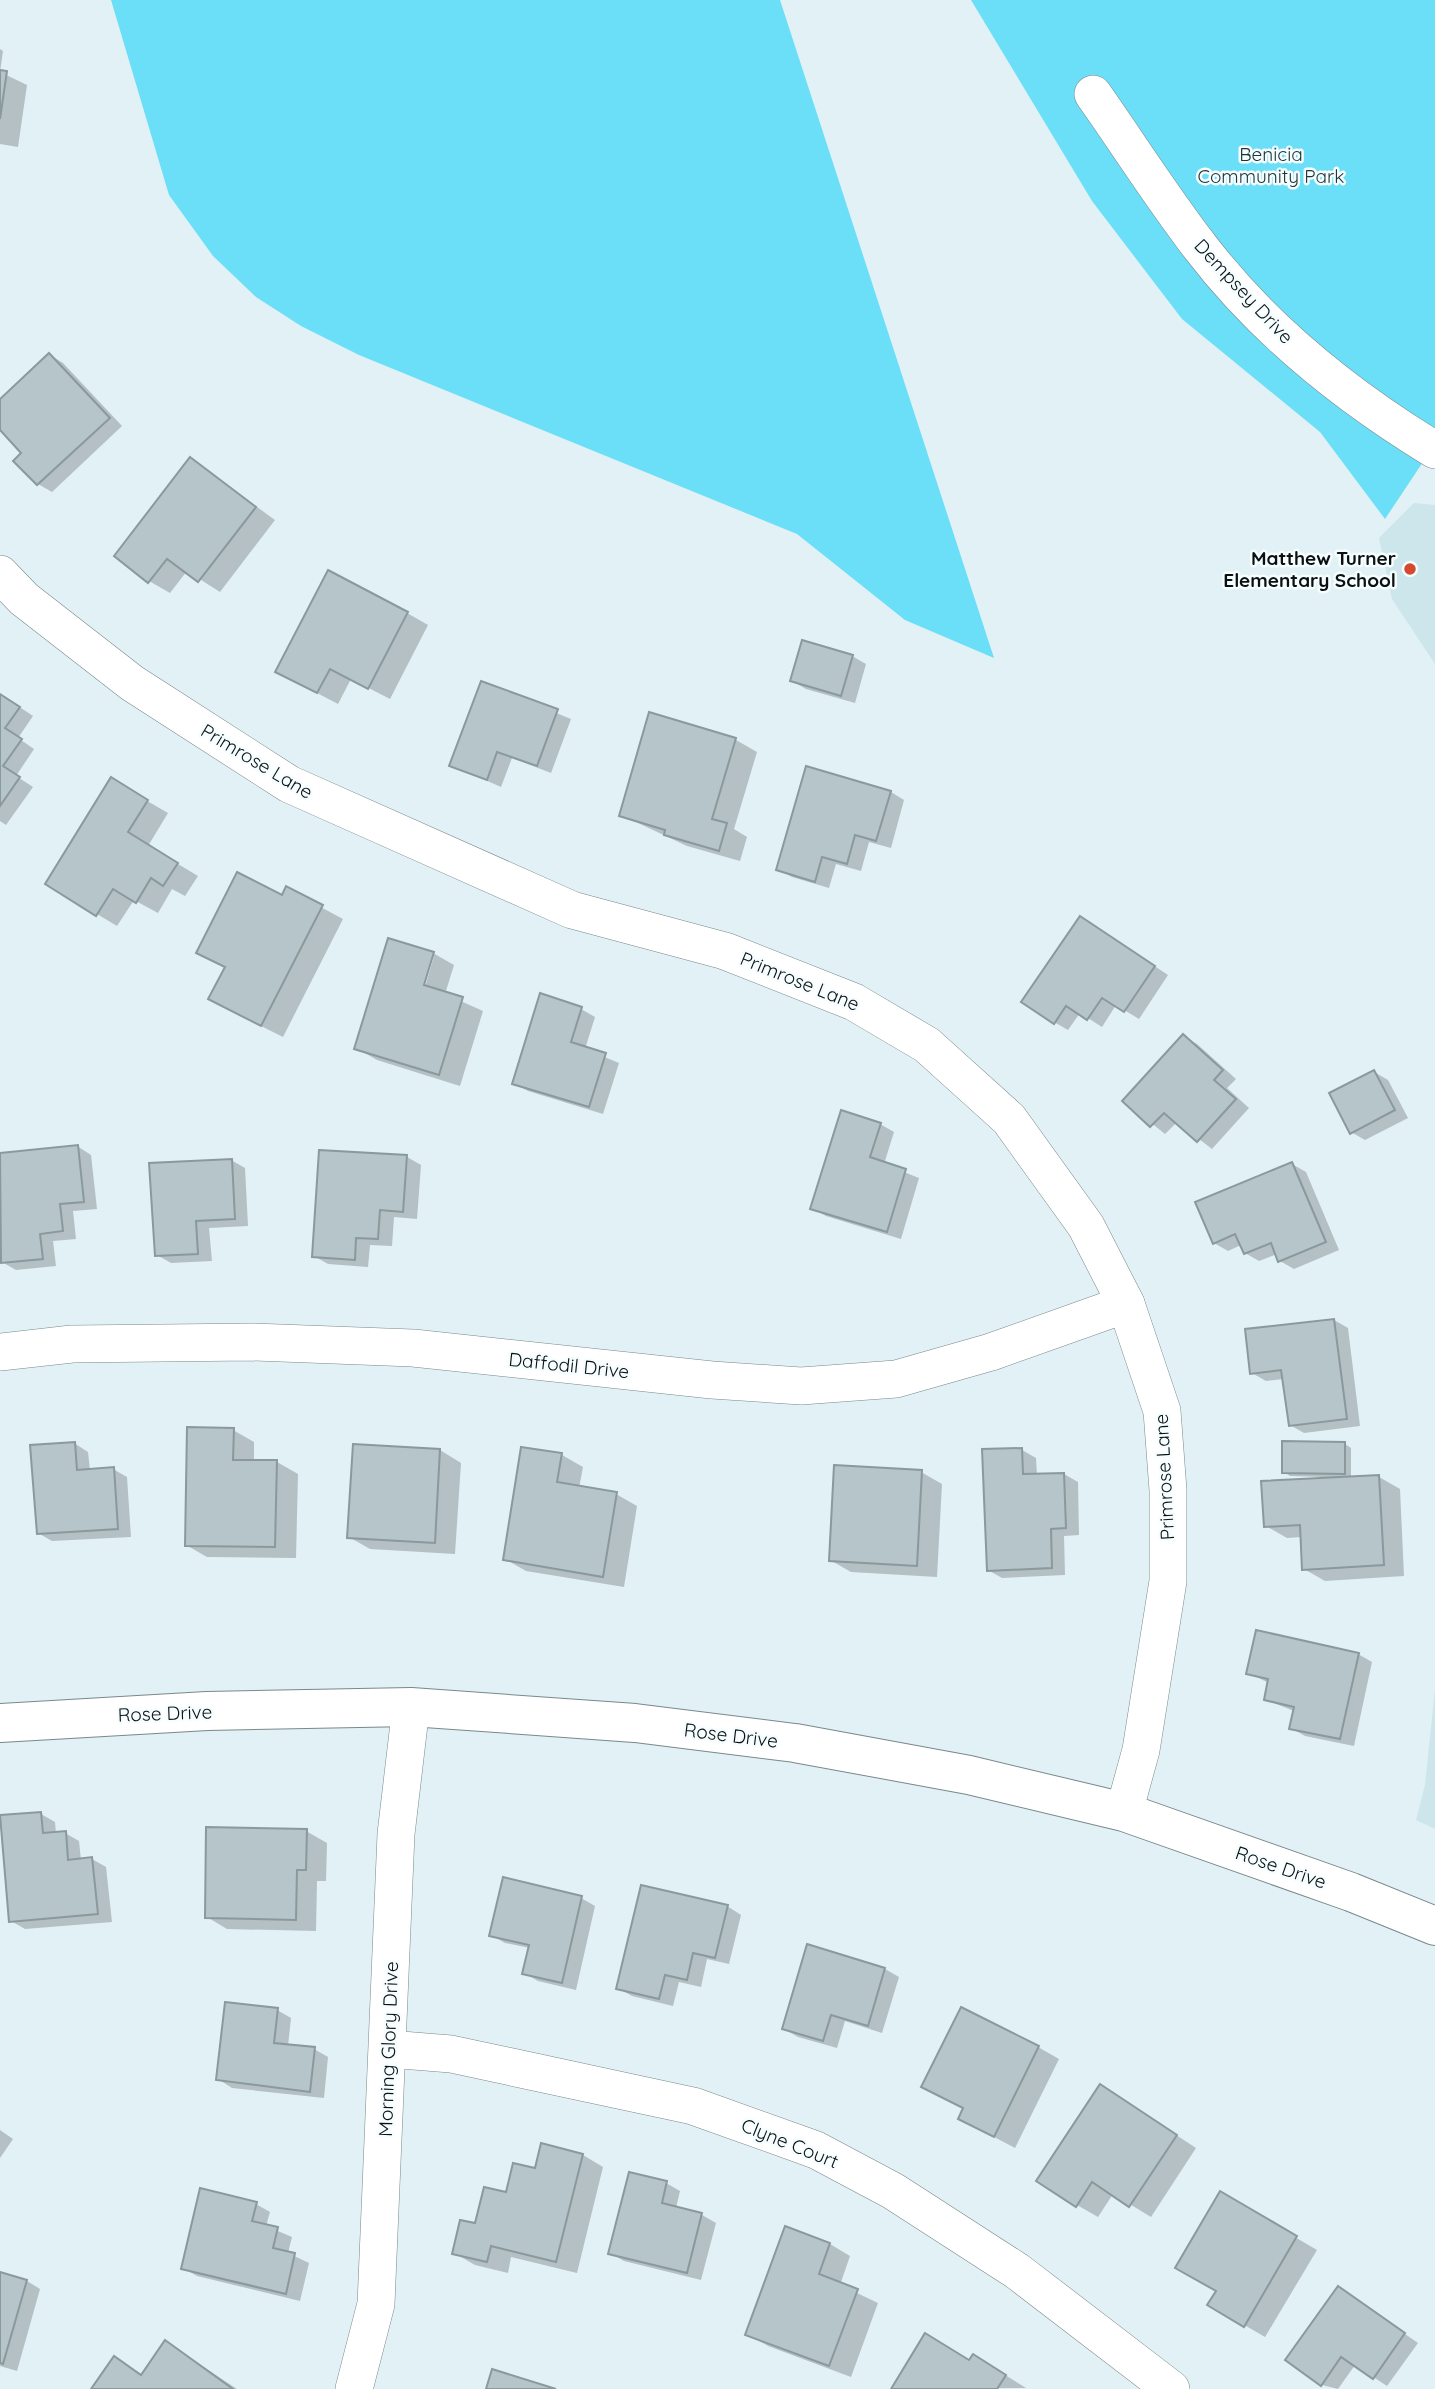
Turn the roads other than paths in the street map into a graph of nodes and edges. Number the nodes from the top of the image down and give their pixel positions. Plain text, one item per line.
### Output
1 (1093, 94) dead end
2 (1435, 450) edge
3 (0, 574) edge
4 (1126, 1304) junction
5 (0, 1352) edge
6 (411, 1707) junction
7 (0, 1723) edge
8 (1124, 1812) junction
9 (1435, 1926) edge
10 (389, 2049) junction
11 (354, 2389) edge
12 (1171, 2389) edge

1 - 2 street, Dempsey Drive
3 - 4 street, Primrose Lane
4 - 5 street, Daffodil Drive
4 - 8 street, Primrose Lane
6 - 7 main road, Rose Drive
6 - 8 main road, Rose Drive
6 - 10 street, Morning Glory Drive
8 - 9 main road, Rose Drive
10 - 11 street, Morning Glory Drive
10 - 12 street, Clyne Court

